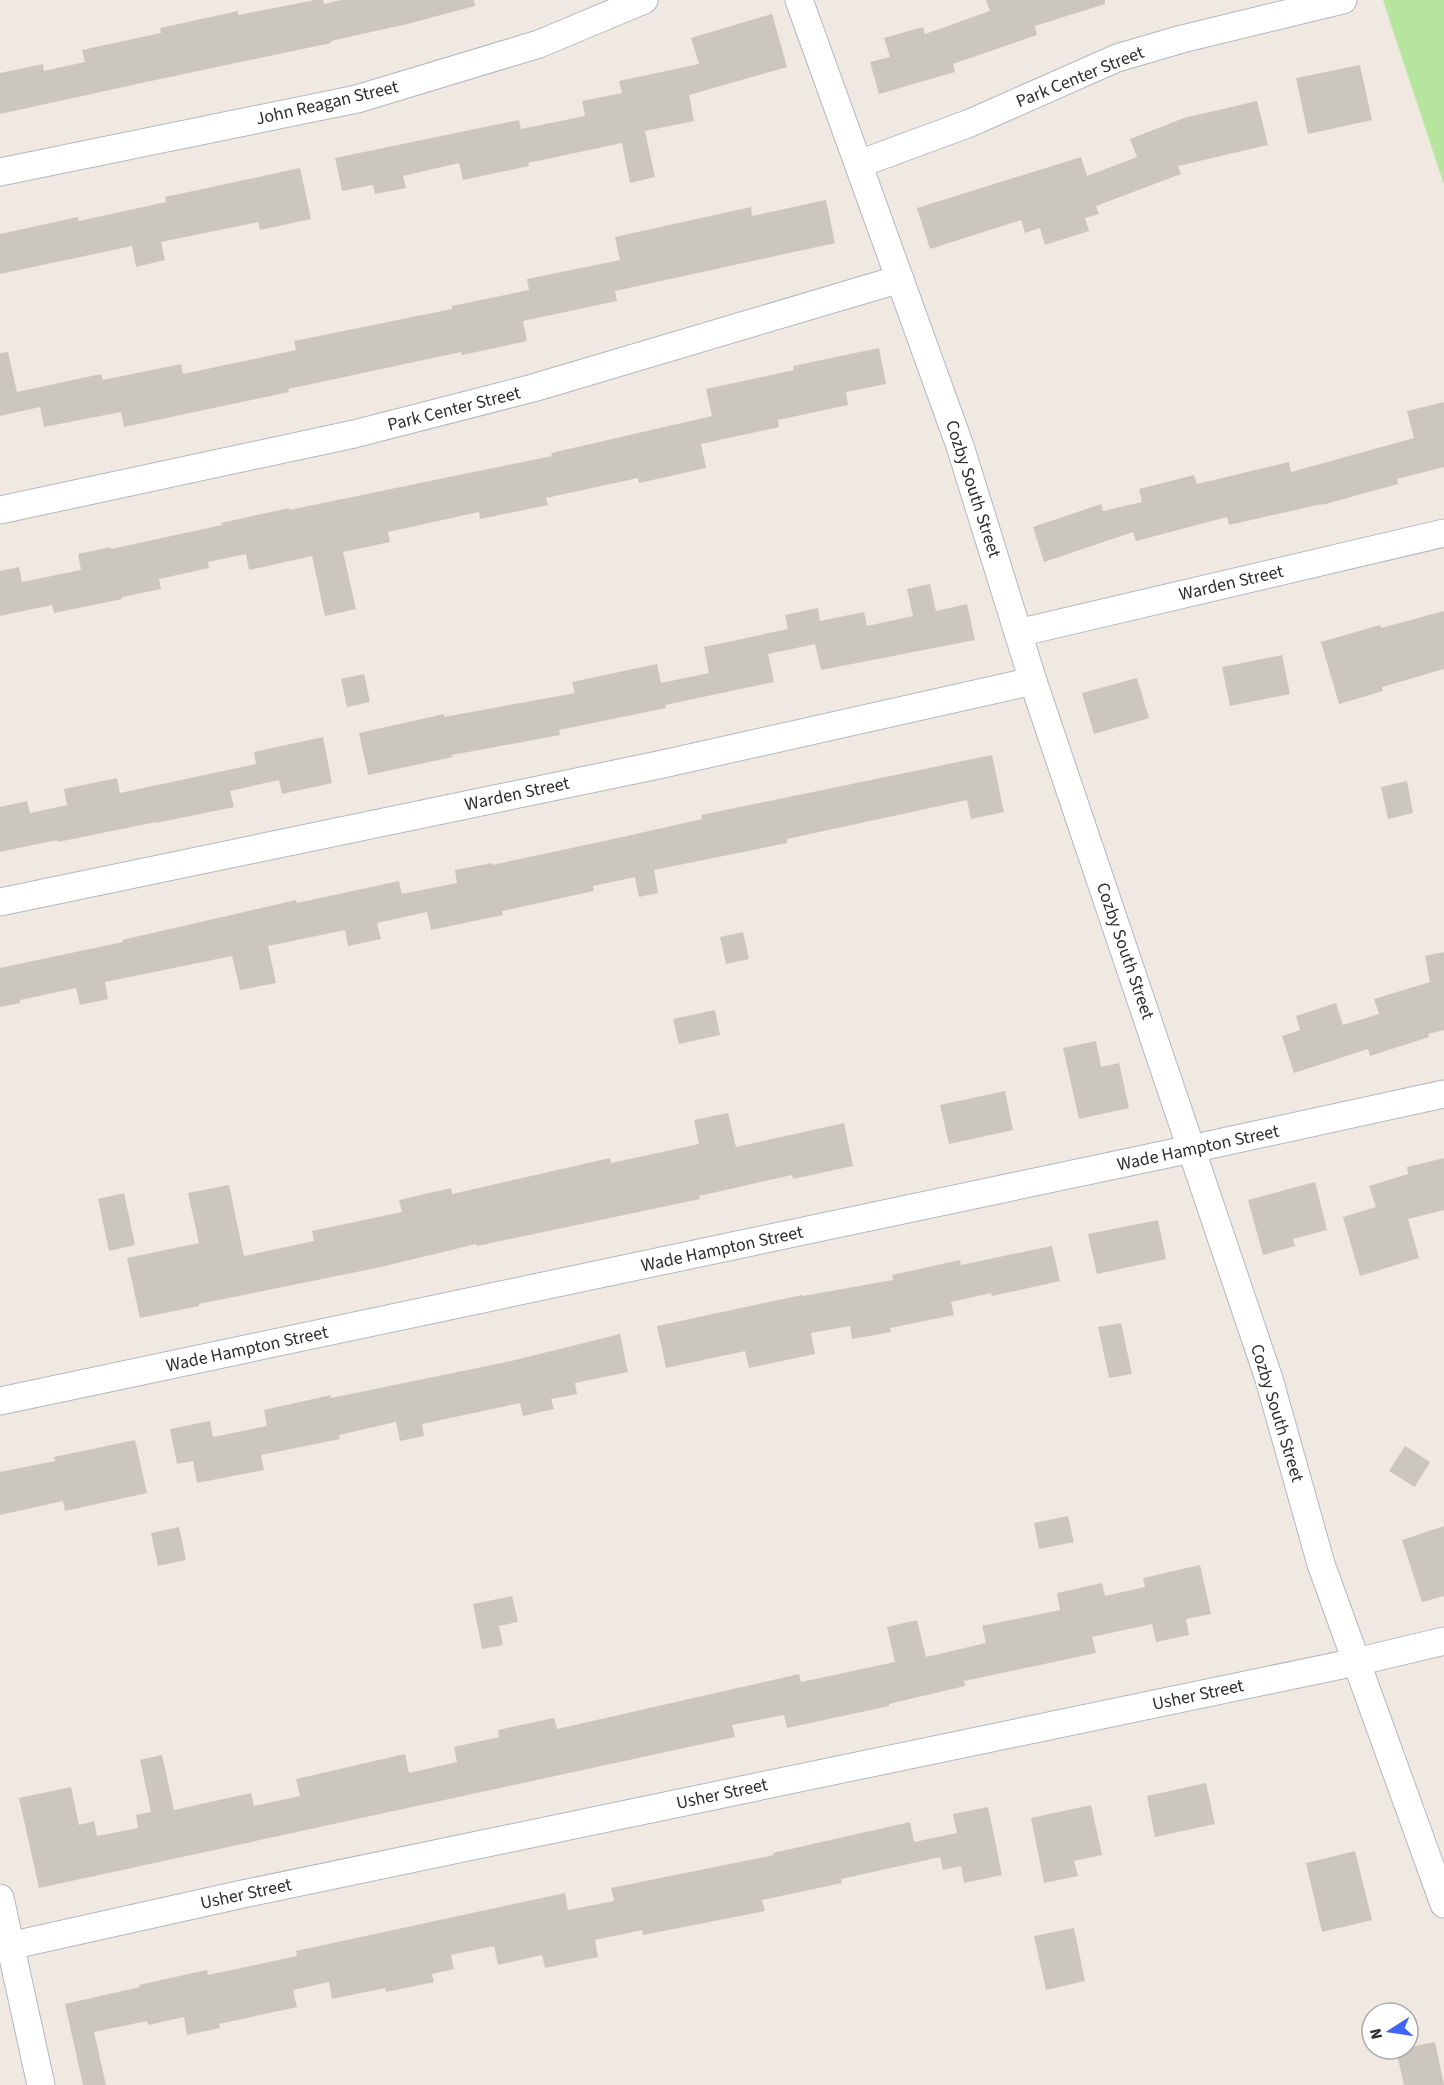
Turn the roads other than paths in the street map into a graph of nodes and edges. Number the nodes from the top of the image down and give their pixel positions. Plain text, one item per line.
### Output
1 (644, 0) edge
2 (799, 0) edge
3 (1343, 0) edge
4 (859, 164) junction
5 (0, 172) edge
6 (900, 279) junction
7 (0, 510) edge
8 (1444, 533) edge
9 (1018, 633) junction
10 (1033, 681) junction
11 (0, 902) edge
12 (1444, 1094) edge
13 (1191, 1149) junction
14 (0, 1401) edge
15 (1444, 1641) edge
16 (1356, 1662) junction
17 (0, 1898) edge
18 (1444, 1904) edge
19 (5, 1947) edge
20 (41, 2085) edge

1 - 5 street, John Reagan Street
2 - 4 street, Cozby South Street
3 - 4 street, Park Center Street
4 - 6 street, Cozby South Street
6 - 7 street, Park Center Street
6 - 9 street, Cozby South Street
8 - 9 street, Warden Street
9 - 10 street, Cozby South Street
10 - 11 street, Warden Street
10 - 13 street, Cozby South Street
12 - 13 street, Wade Hampton Street
13 - 14 street, Wade Hampton Street
13 - 16 street, Cozby South Street
15 - 16 street, Usher Street
16 - 18 street, Cozby South Street
16 - 19 street, Usher Street
17 - 19 street
19 - 20 street

